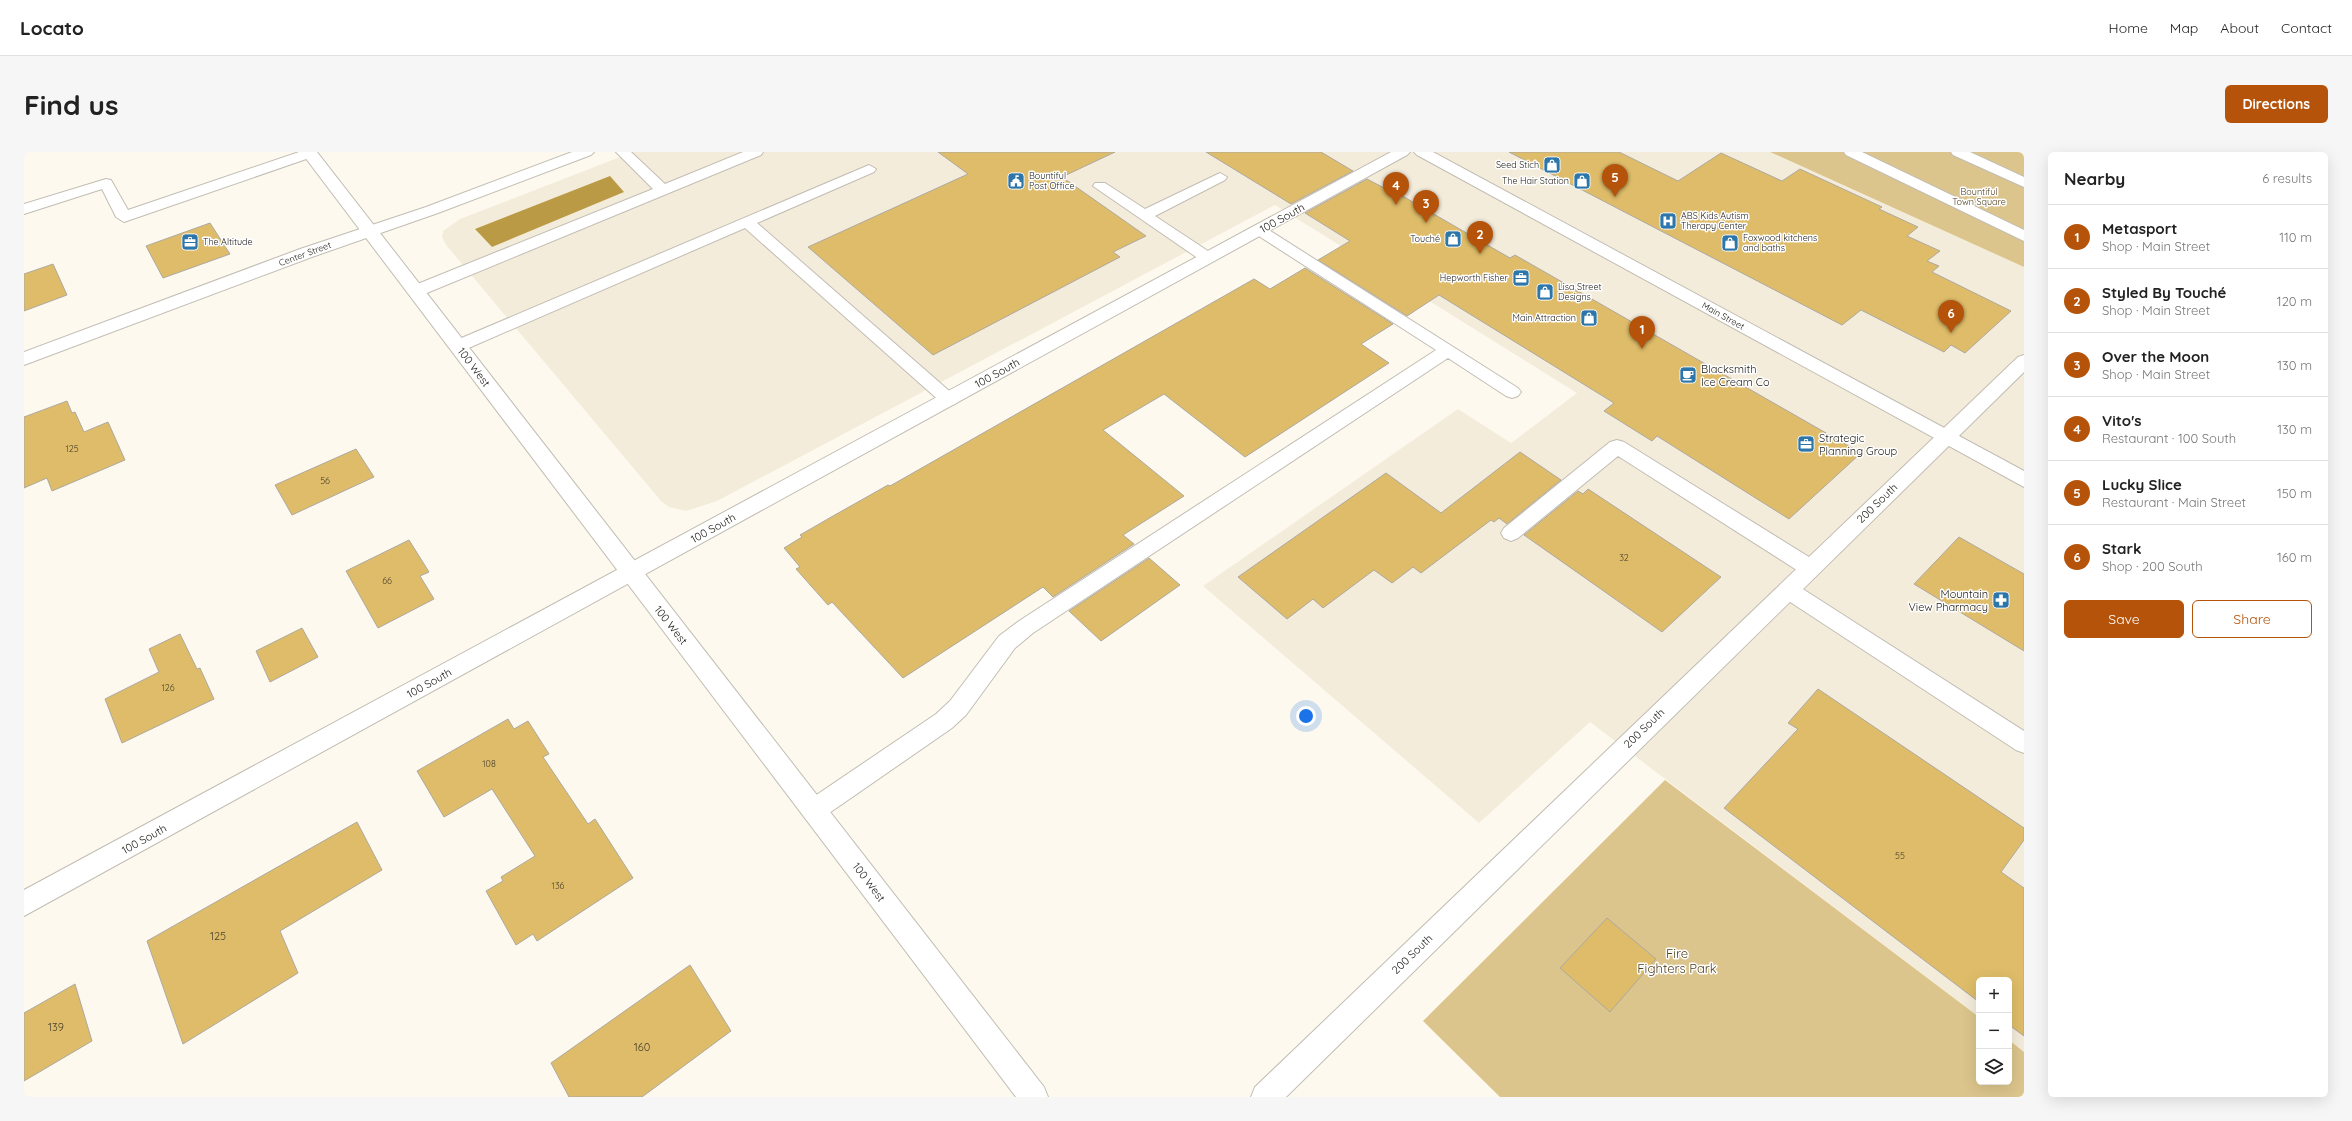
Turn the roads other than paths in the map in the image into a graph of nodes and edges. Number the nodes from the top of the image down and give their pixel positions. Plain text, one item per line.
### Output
1 (586, 152) edge
2 (623, 152) edge
3 (756, 152) edge
4 (1402, 152) edge
5 (1422, 152) edge
6 (1851, 152) edge
7 (1958, 152) edge
8 (310, 153) edge
9 (869, 169) dead end
10 (1220, 177) dead end
11 (2024, 183) edge
12 (1100, 186) dead end
13 (663, 190) junction
14 (24, 210) edge
15 (1144, 215) junction
16 (747, 222) junction
17 (1259, 230) junction
18 (370, 231) junction
19 (2024, 236) edge
20 (1208, 258) junction
21 (416, 291) junction
22 (458, 346) junction
23 (1448, 350) junction
24 (24, 359) edge
25 (2024, 361) edge
26 (1512, 392) dead end
27 (948, 400) junction
28 (1945, 437) junction
29 (2024, 480) edge
30 (1511, 533) dead end
31 (1810, 568) junction
32 (632, 573) junction
33 (1788, 590) junction
34 (2024, 743) edge
35 (814, 810) junction
36 (24, 904) edge
37 (1034, 1097) edge
38 (1265, 1097) edge

1 - 18 street, Center Street
2 - 13 lane
3 - 13 lane
4 - 17 street, 100 South
5 - 28 street, Main Street
6 - 19 lane
7 - 11 lane
8 - 14 lane
8 - 18 street, 100 West
9 - 16 lane
10 - 15 lane
12 - 15 lane
13 - 21 lane
15 - 20 lane
16 - 22 lane
16 - 27 lane
17 - 20 street, 100 South
17 - 23 lane
18 - 21 street, 100 West
18 - 24 street, Center Street
20 - 27 street, 100 South
21 - 22 street, 100 West
22 - 32 street, 100 West
23 - 26 lane
23 - 35 lane
25 - 28 street, 200 South
27 - 32 street, 100 South
28 - 29 street, Main Street
28 - 31 street, 200 South
30 - 31 lane
31 - 33 street, 200 South
32 - 35 street, 100 West
32 - 36 street, 100 South
33 - 34 lane
33 - 38 street, 200 South
35 - 37 street, 100 West

